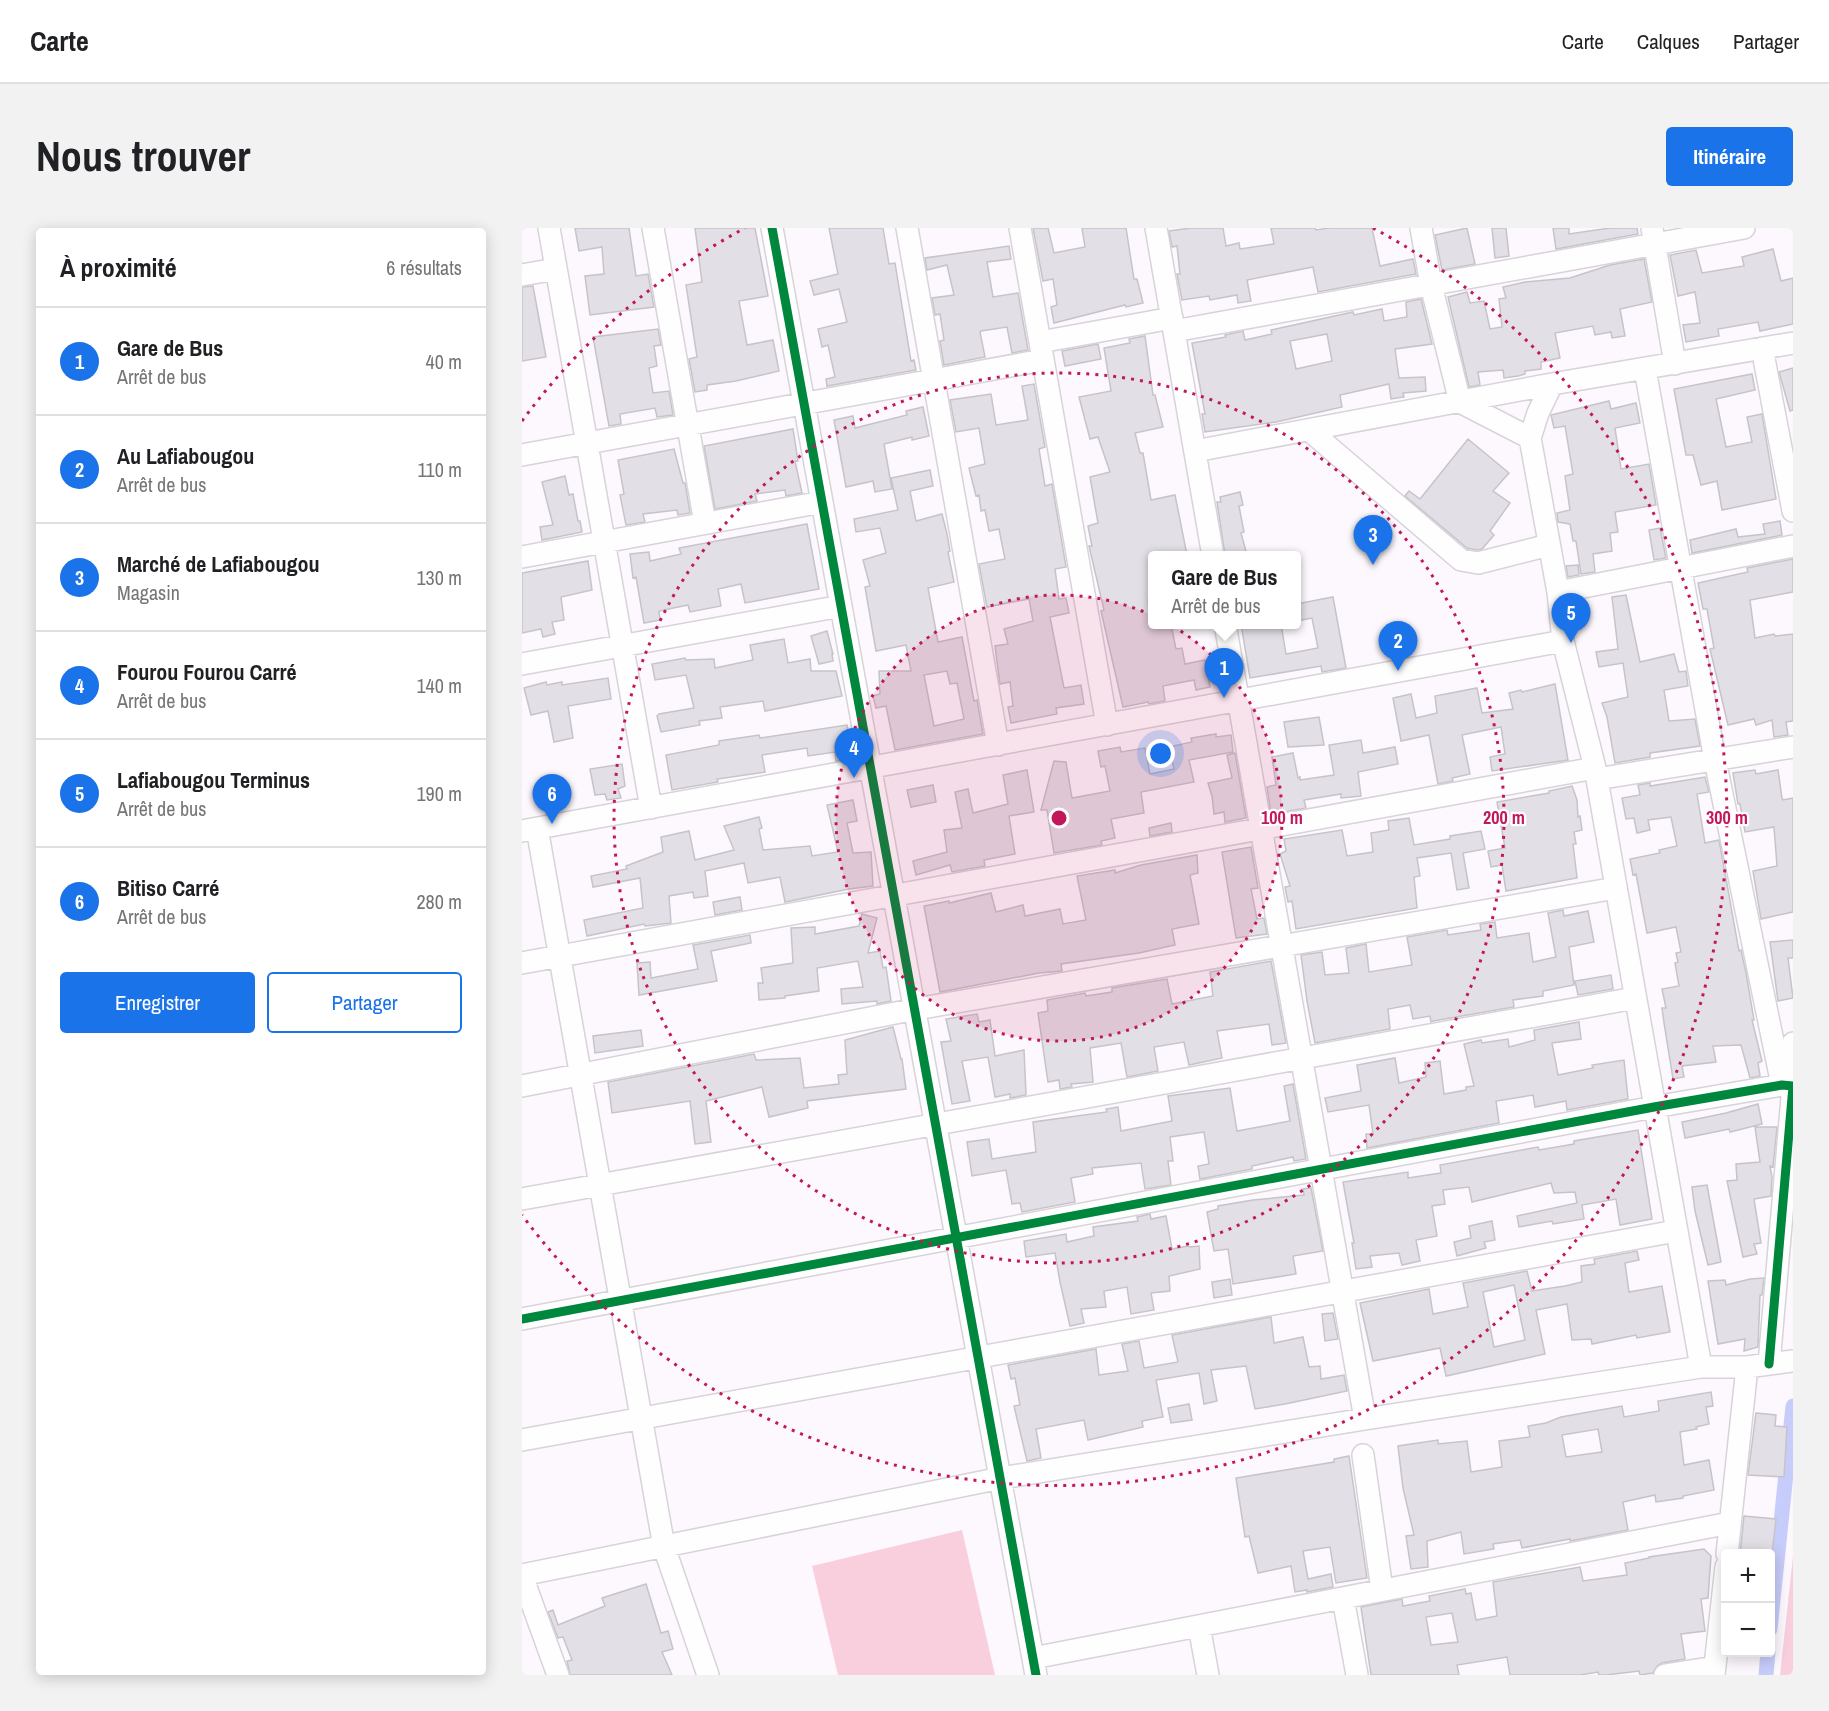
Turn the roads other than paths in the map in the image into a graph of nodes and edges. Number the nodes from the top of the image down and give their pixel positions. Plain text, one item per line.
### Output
1 (549, 228) edge
2 (653, 228) edge
3 (772, 228) edge
4 (907, 228) edge
5 (1020, 228) edge
6 (1156, 228) edge
7 (1421, 228) edge
8 (1744, 228) edge
9 (1653, 236) edge
10 (556, 269) junction
11 (522, 275) edge
12 (1431, 285) junction
13 (1173, 325) junction
14 (1793, 343) edge
15 (1762, 348) junction
16 (1041, 351) junction
17 (1675, 364) junction
18 (1646, 369) junction
19 (934, 380) junction
20 (1552, 384) junction
21 (1460, 402) junction
22 (804, 404) junction
23 (688, 424) junction
24 (1309, 430) junction
25 (1530, 438) junction
26 (587, 443) junction
27 (1195, 451) junction
28 (522, 455) edge
29 (822, 502) junction
30 (1793, 511) edge
31 (705, 523) junction
32 (604, 542) junction
33 (1549, 545) junction
34 (1793, 546) edge
35 (1212, 551) edge
36 (522, 557) edge
37 (1681, 569) junction
38 (1558, 592) junction
39 (841, 606) junction
40 (1226, 629) edge
41 (1563, 641) junction
42 (622, 646) junction
43 (522, 664) edge
44 (1239, 701) junction
45 (1107, 725) junction
46 (998, 745) junction
47 (1793, 747) edge
48 (1715, 760) junction
49 (871, 768) junction
50 (1596, 774) junction
51 (651, 808) junction
52 (1261, 829) junction
53 (530, 830) edge
54 (1616, 888) junction
55 (894, 895) junction
56 (1281, 945) junction
57 (560, 956) junction
58 (522, 963) edge
59 (1635, 998) junction
60 (916, 1009) junction
61 (1793, 1044) edge
62 (1301, 1058) junction
63 (581, 1075) junction
64 (1782, 1085) junction
65 (522, 1086) edge
66 (1654, 1107) junction
67 (936, 1124) junction
68 (1321, 1170) junction
69 (600, 1185) junction
70 (522, 1199) edge
71 (1676, 1231) junction
72 (957, 1238) junction
73 (1342, 1291) junction
74 (621, 1301) junction
75 (522, 1319) edge
76 (978, 1357) junction
77 (1783, 1362) edge
78 (1701, 1367) junction
79 (1747, 1367) junction
80 (641, 1418) junction
81 (1365, 1419) junction
82 (522, 1440) edge
83 (1363, 1455) dead end
84 (1001, 1479) junction
85 (1730, 1523) junction
86 (664, 1546) junction
87 (1727, 1549) edge
88 (522, 1576) edge
89 (1383, 1590) junction
90 (1342, 1598) junction
91 (1721, 1603) edge
92 (1199, 1626) junction
93 (1035, 1666) edge
94 (1714, 1671) edge
95 (558, 1675) edge
96 (708, 1675) edge
97 (1208, 1675) edge
98 (1357, 1675) edge
99 (1665, 1675) edge

1 - 10 street
2 - 23 street
3 - 22 street
4 - 19 street
5 - 16 street
6 - 13 street
7 - 12 street
8 - 9 street
9 - 12 street
9 - 17 street
10 - 11 street
10 - 26 street
12 - 13 street
12 - 21 street
13 - 16 street
13 - 27 street
14 - 15 street
15 - 17 street
15 - 30 street
16 - 19 street
16 - 45 street
17 - 18 street
18 - 20 street
18 - 37 street
19 - 22 street
19 - 46 street
20 - 21 street
20 - 25 street
21 - 24 street
21 - 25 street
22 - 23 street
22 - 29 street
23 - 26 street
23 - 31 street
24 - 27 street
24 - 33 street
25 - 33 street
26 - 28 street
26 - 32 street
27 - 35 street
29 - 31 street
29 - 39 street
31 - 32 street
32 - 36 street
32 - 42 street
33 - 38 street
34 - 37 street
37 - 38 street
37 - 48 street
38 - 41 street
39 - 42 street
39 - 49 street
40 - 44 street
41 - 44 street
41 - 50 street
42 - 43 street
42 - 51 street
44 - 45 street
44 - 52 street
45 - 46 street
46 - 49 street
47 - 48 street
48 - 50 street
48 - 64 street
49 - 51 street
49 - 55 street
50 - 52 street
50 - 54 street
51 - 53 street
52 - 55 street
52 - 56 street
53 - 57 street
54 - 56 street
54 - 59 street
55 - 57 street
55 - 60 street
56 - 60 street
56 - 62 street
57 - 58 street
57 - 63 street
59 - 62 street
59 - 66 street
60 - 63 street
60 - 67 street
61 - 64 street
62 - 67 street
62 - 68 street
63 - 65 street
63 - 69 street
64 - 66 street
64 - 77 street
66 - 68 street
66 - 71 street
67 - 69 street
67 - 72 street
68 - 72 street
68 - 73 street
69 - 70 street
69 - 74 street
71 - 73 street
71 - 78 street
72 - 74 street
72 - 76 street
73 - 76 street
73 - 81 street
74 - 75 street
74 - 80 street
76 - 80 street
76 - 84 street
77 - 79 street
78 - 79 street
78 - 81 street
79 - 85 street
80 - 82 street
80 - 86 street
81 - 84 street
83 - 89 street
84 - 86 street
84 - 93 street
85 - 87 street
85 - 89 street
86 - 88 street
86 - 96 street
88 - 95 street
89 - 90 street
90 - 92 street
90 - 98 street
91 - 94 street
92 - 93 street
92 - 97 street
94 - 99 street

